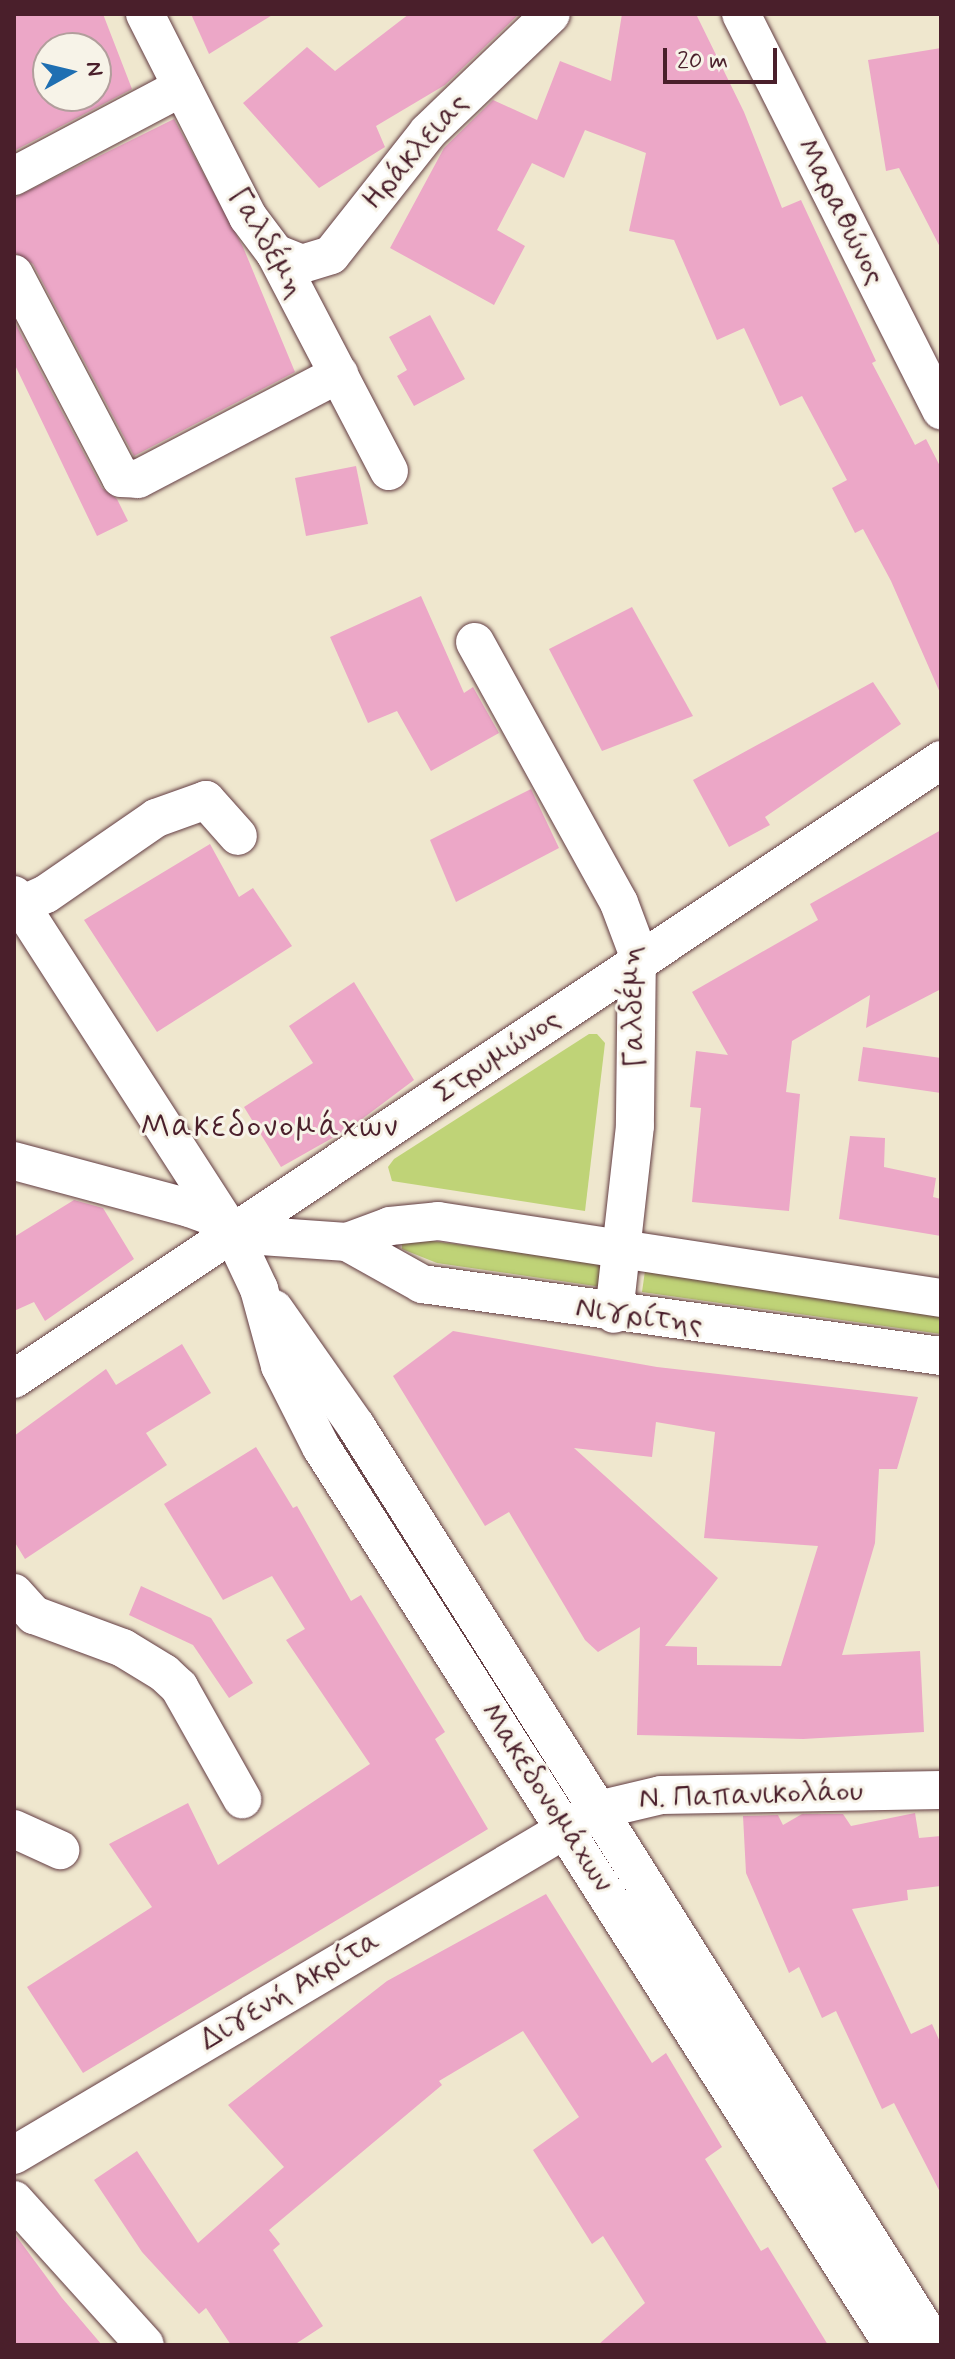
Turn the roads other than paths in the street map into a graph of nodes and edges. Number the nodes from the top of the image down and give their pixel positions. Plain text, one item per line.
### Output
1 (145, 14) edge
2 (551, 14) edge
3 (741, 14) edge
4 (182, 87) junction
5 (14, 176) edge
6 (275, 253) junction
7 (14, 274) edge
8 (339, 374) junction
9 (941, 410) edge
10 (389, 471) dead end
11 (475, 642) dead end
12 (941, 760) edge
13 (238, 836) dead end
14 (17, 900) edge
15 (639, 961) junction
16 (14, 1161) edge
17 (229, 1228) junction
18 (347, 1242) junction
19 (622, 1249) junction
20 (941, 1298) edge
21 (614, 1314) junction
22 (941, 1356) edge
23 (14, 1379) edge
24 (14, 1593) edge
25 (941, 1790) edge
26 (242, 1799) dead end
27 (582, 1818) junction
28 (14, 1829) edge
29 (60, 1850) dead end
30 (14, 2155) edge
31 (14, 2200) edge
32 (145, 2345) edge
33 (893, 2345) edge
34 (935, 2345) edge

1 - 4 street, Γαλδέμη
2 - 6 street, Ηράκλειας
3 - 9 street, Μαραθώνος
4 - 5 street
4 - 6 street, Γαλδέμη
6 - 8 street, Γαλδέμη
7 - 8 street
8 - 10 street, Γαλδέμη
11 - 15 street, Γαλδέμη
12 - 15 street, Στρυμώνος
13 - 14 street
14 - 17 street
15 - 17 street, Στρυμώνος
15 - 19 street, Γαλδέμη
16 - 17 street, Νιγρίτης
17 - 18 street, Νιγρίτης
17 - 23 street, Στρυμώνος
17 - 27 street
18 - 19 street, Νιγρίτης
18 - 21 street, Νιγρίτης
19 - 20 street, Νιγρίτης
19 - 21 street, Γαλδέμη
21 - 22 street, Νιγρίτης
24 - 26 street
25 - 27 street, Ν. Παπανικολάου
27 - 30 street, Διγενή Ακρίτα
27 - 33 street, Μακεδονομάχων
27 - 34 street
28 - 29 street
31 - 32 street

